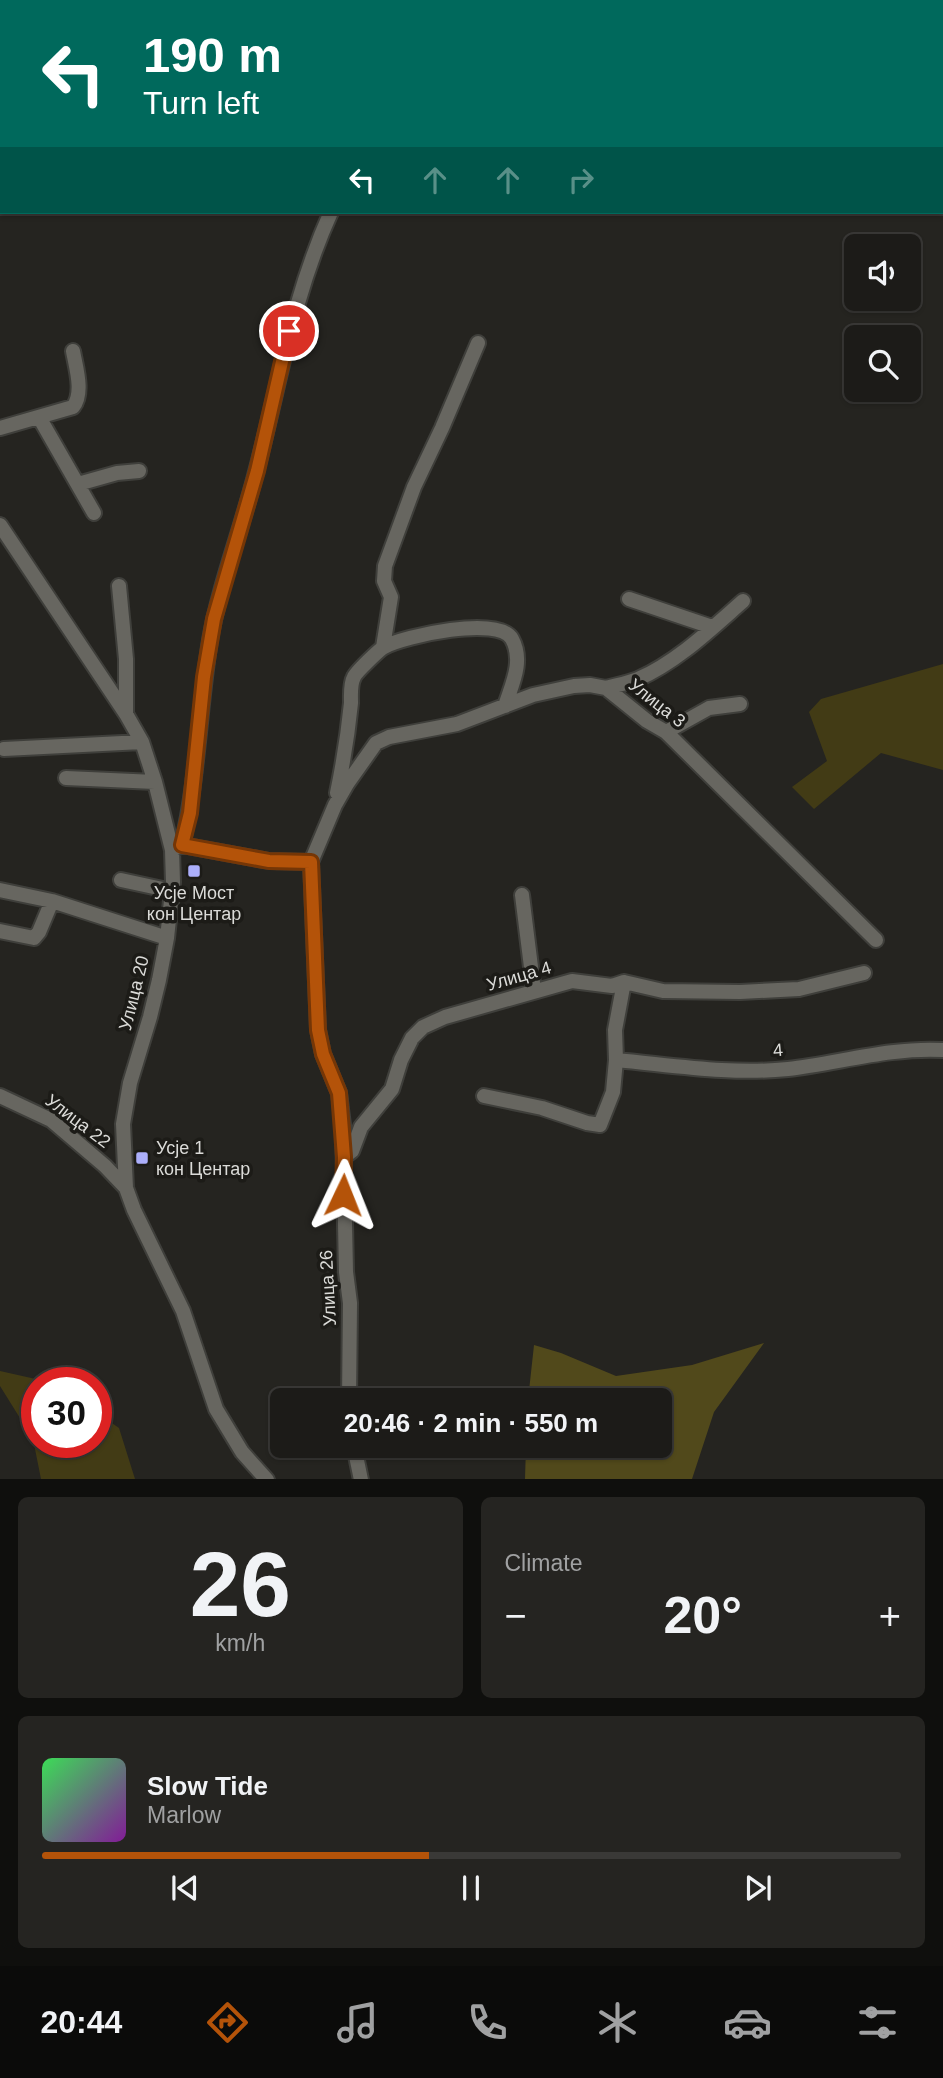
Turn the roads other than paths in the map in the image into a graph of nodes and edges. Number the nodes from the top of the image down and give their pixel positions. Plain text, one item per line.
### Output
1 (330, 214) edge
2 (478, 343) dead end
3 (73, 351) dead end
4 (39, 417) junction
5 (0, 428) edge
6 (139, 471) dead end
7 (78, 484) junction
8 (94, 513) dead end
9 (0, 525) edge
10 (119, 586) dead end
11 (629, 599) dead end
12 (743, 601) dead end
13 (712, 627) junction
14 (383, 647) junction
15 (606, 688) junction
16 (740, 705) dead end
17 (505, 706) junction
18 (126, 714) junction
19 (666, 732) junction
20 (142, 742) junction
21 (4, 749) dead end
22 (66, 778) dead end
23 (155, 782) junction
24 (335, 805) junction
25 (177, 848) junction
26 (311, 862) junction
27 (121, 880) dead end
28 (0, 890) edge
29 (172, 891) junction
30 (522, 895) dead end
31 (52, 901) junction
32 (0, 931) edge
33 (167, 938) junction
34 (876, 940) dead end
35 (864, 974) dead end
36 (624, 982) junction
37 (534, 991) junction
38 (943, 1050) edge
39 (616, 1060) junction
40 (0, 1096) edge
41 (484, 1096) dead end
42 (344, 1157) junction
43 (126, 1188) junction
44 (349, 1388) edge
45 (357, 1458) edge
46 (267, 1479) edge
47 (361, 1479) edge

1 - 25 street
2 - 14 street
3 - 4 street
4 - 5 street
4 - 7 street
6 - 7 street
7 - 8 street
9 - 18 street, Улица 20
10 - 18 street
11 - 13 street
12 - 13 street
13 - 15 street
14 - 17 street
14 - 24 street
15 - 17 street, Улица 3
15 - 19 street, Улица 3
16 - 19 street
17 - 24 street, Улица 3
18 - 20 street, Улица 20
19 - 34 street, Улица 3
20 - 21 street
20 - 23 street, Улица 20
22 - 23 street
23 - 25 street, Улица 20
24 - 26 street, Улица 26
25 - 26 street
25 - 29 street, Улица 20
26 - 42 street, Улица 26
27 - 29 street
28 - 31 street
29 - 33 street, Улица 20
30 - 37 street
31 - 32 street
31 - 33 street
33 - 43 street, Улица 20
35 - 36 street, Улица 4
36 - 37 street, Улица 4
36 - 39 street
37 - 42 street, Улица 4
38 - 39 street, 4
39 - 41 street
40 - 43 street, Улица 22
42 - 44 street, Улица 26
43 - 46 street, Улица 20
45 - 47 street

